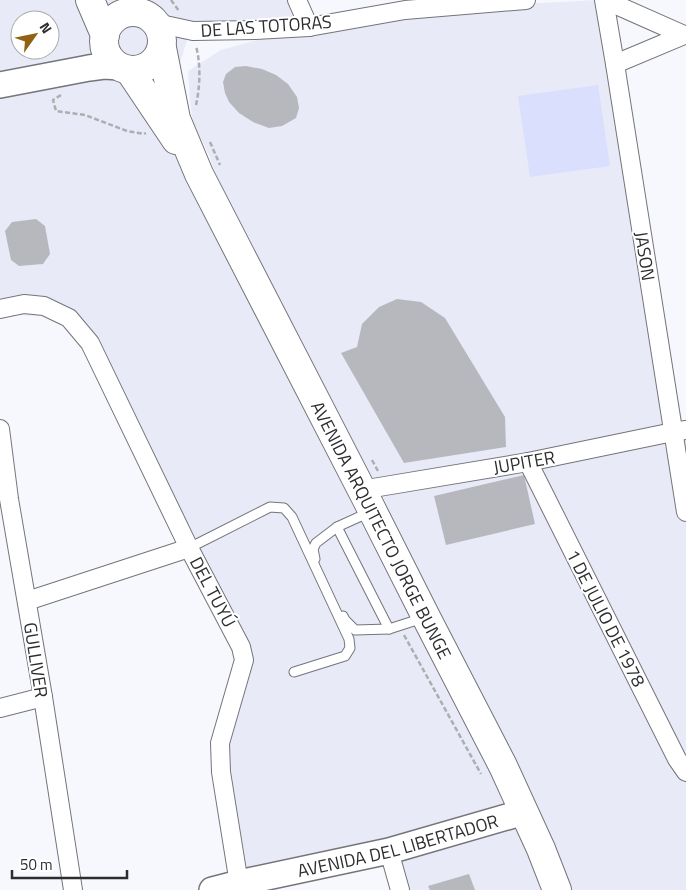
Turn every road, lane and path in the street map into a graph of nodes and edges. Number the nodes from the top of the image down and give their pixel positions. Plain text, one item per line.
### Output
1 (90, 0) edge
2 (171, 0) edge
3 (297, 0) edge
4 (526, 0) edge
5 (604, 0) edge
6 (404, 5) edge
7 (144, 20) edge
8 (309, 27) junction
9 (193, 31) junction
10 (685, 35) edge
11 (104, 38) junction
12 (615, 64) junction
13 (124, 69) junction
14 (59, 74) junction
15 (0, 85) edge
16 (171, 121) junction
17 (0, 309) edge
18 (0, 429) edge
19 (679, 431) edge
20 (528, 462) junction
21 (4, 500) edge
22 (367, 500) junction
23 (686, 512) edge
24 (337, 527) junction
25 (189, 548) junction
26 (27, 601) junction
27 (426, 618) junction
28 (398, 626) junction
29 (389, 629) junction
30 (294, 672) dead end
31 (43, 697) junction
32 (0, 708) edge
33 (686, 772) edge
34 (481, 774) dead end
35 (524, 812) junction
36 (389, 852) junction
37 (240, 887) edge
38 (73, 890) edge
39 (212, 890) edge
40 (400, 890) edge
41 (556, 890) edge

1 - 11 main road
2 - 9 path
3 - 8 street
4 - 6 street, DE LAS TOTORAS
5 - 10 street
5 - 12 street, JASON
6 - 8 street, DE LAS TOTORAS
7 - 9 street, DE LAS TOTORAS
7 - 11 main road
7 - 13 main road
7 - 16 main road, AVENIDA ARQUITECTO JORGE BUNGE
8 - 9 street, DE LAS TOTORAS
9 - 16 path
10 - 12 street
11 - 13 main road, AVENIDA ARQUITECTO JORGE BUNGE
11 - 14 main road
12 - 19 street, JASON
13 - 14 main road
13 - 16 main road, AVENIDA ARQUITECTO JORGE BUNGE
14 - 15 main road
14 - 16 path
16 - 22 main road, AVENIDA ARQUITECTO JORGE BUNGE
17 - 25 street, DEL TUYÚ
18 - 21 street, GULLIVER
19 - 20 street, JUPITER
19 - 23 street, JASON
20 - 22 street, JUPITER
20 - 33 street, 1 DE JULIO DE 1978
21 - 26 street, GULLIVER
22 - 24 lane
22 - 27 main road, AVENIDA ARQUITECTO JORGE BUNGE
24 - 29 lane
24 - 29 lane
25 - 26 street
25 - 30 lane
25 - 37 street, DEL TUYÚ
26 - 31 street, GULLIVER
27 - 28 lane
27 - 35 main road, AVENIDA ARQUITECTO JORGE BUNGE
28 - 29 lane
28 - 34 path
31 - 32 street
31 - 38 street, GULLIVER
35 - 36 main road, AVENIDA DEL LIBERTADOR
35 - 41 main road, AVENIDA ARQUITECTO JORGE BUNGE
36 - 37 main road, AVENIDA DEL LIBERTADOR
36 - 40 street
37 - 39 main road, AVENIDA DEL LIBERTADOR

